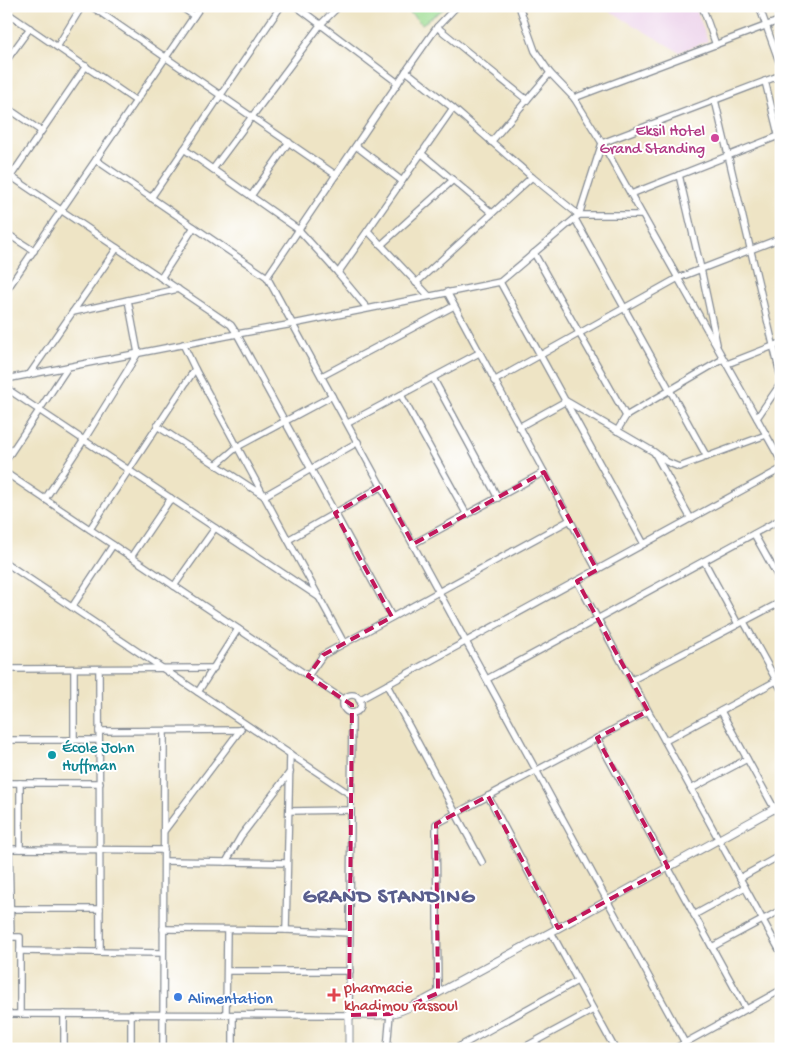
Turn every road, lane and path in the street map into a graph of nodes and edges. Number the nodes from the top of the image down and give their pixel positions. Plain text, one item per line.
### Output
1 (82, 6) edge
2 (91, 6) edge
3 (180, 6) edge
4 (201, 6) edge
5 (281, 6) edge
6 (296, 6) edge
7 (339, 6) edge
8 (457, 6) edge
9 (518, 6) edge
10 (702, 6) edge
11 (759, 6) edge
12 (8, 15) edge
13 (194, 16) junction
14 (781, 20) edge
15 (321, 24) junction
16 (766, 26) junction
17 (438, 27) junction
18 (30, 28) junction
19 (716, 45) junction
20 (57, 47) junction
21 (166, 58) junction
22 (6, 61) edge
23 (86, 66) junction
24 (781, 67) edge
25 (406, 71) junction
26 (550, 73) junction
27 (781, 75) edge
28 (765, 81) junction
29 (398, 83) junction
30 (220, 95) junction
31 (574, 98) junction
32 (527, 100) junction
33 (715, 100) junction
34 (136, 101) junction
35 (6, 107) edge
36 (453, 108) junction
37 (252, 117) junction
38 (42, 131) junction
39 (780, 136) edge
40 (289, 142) junction
41 (491, 142) junction
42 (602, 143) junction
43 (356, 146) junction
44 (781, 146) edge
45 (184, 149) junction
46 (421, 153) junction
47 (728, 155) junction
48 (96, 160) junction
49 (213, 169) junction
50 (8, 175) edge
51 (336, 175) junction
52 (679, 175) junction
53 (532, 177) junction
54 (453, 180) junction
55 (402, 181) junction
56 (631, 194) junction
57 (251, 196) junction
58 (151, 198) junction
59 (61, 210) junction
60 (492, 213) junction
61 (642, 215) junction
62 (577, 217) junction
63 (194, 227) junction
64 (299, 230) junction
65 (368, 231) junction
66 (6, 233) edge
67 (781, 238) edge
68 (381, 245) junction
69 (117, 248) junction
70 (751, 250) junction
71 (34, 251) junction
72 (534, 253) junction
73 (702, 269) junction
74 (338, 273) junction
75 (268, 277) junction
76 (161, 278) junction
77 (678, 278) junction
78 (500, 282) junction
79 (416, 283) junction
80 (178, 289) junction
81 (6, 291) edge
82 (447, 292) junction
83 (429, 296) junction
84 (128, 300) junction
85 (454, 306) junction
86 (367, 308) junction
87 (624, 308) junction
88 (72, 312) junction
89 (293, 324) junction
90 (237, 334) junction
91 (579, 334) junction
92 (781, 343) edge
93 (182, 344) junction
94 (774, 346) junction
95 (718, 349) junction
96 (138, 353) junction
97 (479, 353) junction
98 (540, 355) junction
99 (725, 362) junction
100 (68, 367) junction
101 (195, 369) junction
102 (29, 375) junction
103 (322, 376) junction
104 (433, 378) junction
105 (781, 378) edge
106 (6, 379) edge
107 (494, 381) junction
108 (781, 383) edge
109 (6, 388) edge
110 (670, 390) junction
111 (401, 395) junction
112 (332, 396) junction
113 (566, 401) junction
114 (40, 410) junction
115 (626, 416) junction
116 (756, 418) junction
117 (284, 422) junction
118 (348, 424) junction
119 (157, 426) junction
120 (519, 426) junction
121 (617, 431) junction
122 (766, 435) junction
123 (84, 440) junction
124 (358, 442) junction
125 (237, 447) junction
126 (654, 452) junction
127 (707, 457) junction
128 (6, 460) edge
129 (781, 461) edge
130 (216, 465) junction
131 (311, 469) junction
132 (781, 469) edge
133 (128, 470) junction
134 (544, 472) junction
135 (6, 473) edge
136 (382, 486) junction
137 (264, 496) junction
138 (171, 498) junction
139 (498, 498) junction
140 (45, 499) junction
141 (335, 513) junction
142 (467, 514) junction
143 (691, 519) junction
144 (781, 519) edge
145 (570, 520) junction
146 (215, 528) junction
147 (90, 529) junction
148 (754, 534) junction
149 (288, 540) junction
150 (413, 544) junction
151 (644, 544) junction
152 (113, 545) junction
153 (131, 557) junction
154 (704, 561) junction
155 (6, 563) edge
156 (597, 570) junction
157 (577, 581) junction
158 (781, 582) edge
159 (174, 586) junction
160 (439, 592) junction
161 (320, 598) junction
162 (781, 602) edge
163 (72, 607) junction
164 (392, 617) junction
165 (598, 619) junction
166 (741, 623) junction
167 (238, 629) junction
168 (466, 642) junction
169 (344, 643) junction
170 (214, 668) junction
171 (6, 669) edge
172 (74, 669) junction
173 (99, 669) junction
174 (164, 669) junction
175 (308, 676) junction
176 (487, 679) junction
177 (632, 680) junction
178 (776, 681) junction
179 (386, 685) junction
180 (781, 690) edge
181 (198, 692) junction
182 (344, 700) junction
183 (359, 700) junction
184 (648, 711) junction
185 (721, 711) junction
186 (352, 713) junction
187 (245, 723) junction
188 (240, 730) junction
189 (99, 731) junction
190 (164, 731) junction
191 (597, 738) junction
192 (6, 740) edge
193 (74, 740) junction
194 (99, 740) junction
195 (665, 740) junction
196 (290, 754) junction
197 (747, 759) junction
198 (537, 770) junction
199 (290, 772) junction
200 (6, 783) edge
201 (20, 783) junction
202 (100, 783) junction
203 (691, 789) junction
204 (351, 795) junction
205 (488, 796) junction
206 (777, 806) edge
207 (352, 810) junction
208 (289, 811) junction
209 (456, 813) junction
210 (164, 831) junction
211 (718, 839) junction
212 (8, 850) edge
213 (20, 850) junction
214 (100, 850) junction
215 (164, 850) junction
216 (781, 855) edge
217 (164, 861) junction
218 (226, 862) junction
219 (482, 862) dead end
220 (287, 863) junction
221 (668, 867) junction
222 (740, 878) junction
223 (745, 887) junction
224 (608, 900) junction
225 (10, 909) junction
226 (100, 909) junction
227 (781, 910) edge
228 (694, 915) junction
229 (762, 920) junction
230 (163, 929) junction
231 (227, 930) junction
232 (286, 930) junction
233 (554, 930) junction
234 (350, 932) junction
235 (8, 937) edge
236 (712, 947) junction
237 (20, 951) junction
238 (100, 952) junction
239 (163, 952) junction
240 (781, 953) edge
241 (226, 971) junction
242 (350, 971) junction
243 (577, 981) junction
244 (781, 990) edge
245 (438, 993) junction
246 (746, 1009) junction
247 (593, 1010) junction
248 (6, 1014) edge
249 (20, 1014) junction
250 (64, 1014) junction
251 (131, 1014) junction
252 (163, 1014) junction
253 (390, 1014) junction
254 (230, 1015) junction
255 (349, 1015) junction
256 (685, 1043) junction
257 (64, 1049) edge
258 (131, 1049) edge
259 (163, 1049) edge
260 (233, 1049) edge
261 (349, 1049) edge
262 (387, 1049) edge
263 (455, 1049) edge
264 (521, 1049) edge
265 (615, 1049) edge
266 (674, 1049) edge

1 - 20 street
2 - 21 street
3 - 13 street
4 - 13 street
5 - 30 street
6 - 15 street
7 - 15 street
8 - 17 street
9 - 26 street
10 - 19 street
11 - 16 street
12 - 18 street
13 - 21 street
14 - 16 street
15 - 29 street
15 - 37 street
16 - 19 street
16 - 24 street
17 - 25 street
17 - 32 street
18 - 20 street
18 - 22 street
19 - 31 street
20 - 23 street
21 - 30 street
21 - 34 street
23 - 34 street
23 - 38 street
25 - 29 street
25 - 36 street
26 - 31 street
26 - 32 street
27 - 28 street
28 - 33 street
28 - 39 street
29 - 43 street
30 - 37 street
30 - 45 street
31 - 42 street
32 - 41 street
33 - 42 street
33 - 47 street
34 - 48 street
35 - 38 street
36 - 41 street
36 - 46 street
37 - 40 street
37 - 49 street
38 - 50 street
39 - 44 street
39 - 47 street
40 - 51 street
40 - 57 street
41 - 53 street
42 - 56 street
42 - 62 street
43 - 51 street
43 - 55 street
45 - 49 street
45 - 58 street
46 - 54 street
46 - 55 street
47 - 52 street
47 - 70 street
48 - 58 street
48 - 59 street
49 - 57 street
50 - 59 street
51 - 64 street
52 - 56 street
52 - 73 street
53 - 60 street
53 - 62 street
54 - 60 street
54 - 68 street
55 - 65 street
56 - 61 street
57 - 64 street
58 - 63 street
59 - 69 street
59 - 71 street
60 - 79 street
61 - 62 street
61 - 77 street
62 - 72 street
62 - 87 street
63 - 75 street
63 - 76 street
64 - 74 street
64 - 75 street
65 - 68 street
65 - 74 street
66 - 71 street
67 - 70 street
68 - 79 street
69 - 76 street
69 - 88 street
70 - 73 street
70 - 94 street
71 - 81 street
72 - 78 street
72 - 91 street
73 - 77 street
73 - 95 street
74 - 86 street
75 - 89 street
76 - 80 street
77 - 87 street
77 - 95 street
78 - 82 street
78 - 98 street
79 - 83 street
80 - 84 street
80 - 90 street
82 - 83 street
82 - 85 street
83 - 86 street
84 - 88 street
84 - 96 street
85 - 97 street
85 - 103 street
86 - 89 street
87 - 91 street
87 - 110 street
88 - 102 street
89 - 90 street
89 - 103 street
90 - 93 street
90 - 117 street
91 - 98 street
91 - 115 street
92 - 94 street
93 - 96 street
93 - 101 street
94 - 99 street
94 - 105 street
95 - 99 street
96 - 100 street
96 - 123 street
97 - 104 street
97 - 107 street
98 - 107 street
98 - 113 street
99 - 110 street
99 - 116 street
100 - 102 street
100 - 114 street
101 - 119 street
101 - 125 street
102 - 106 street
103 - 112 street
104 - 111 street
104 - 139 street
107 - 120 street
108 - 116 street
109 - 114 street
110 - 115 street
110 - 127 street
111 - 118 street
111 - 142 street
112 - 117 street
112 - 118 street
113 - 120 street
113 - 121 street
113 - 151 street
114 - 123 street
114 - 128 street
115 - 121 street
116 - 122 street
117 - 125 street
117 - 131 street
118 - 124 street
119 - 130 street
119 - 133 street
120 - 134 street
121 - 126 street
122 - 127 street
122 - 129 street
123 - 133 street
123 - 140 street
124 - 131 street
124 - 136 street
125 - 130 street
125 - 137 street
126 - 127 street
126 - 143 street
130 - 137 street
131 - 137 street
131 - 141 street
132 - 143 street
133 - 138 street
133 - 147 street
134 - 139 street
134 - 145 street
135 - 140 street
136 - 141 street
136 - 150 street
137 - 149 street
138 - 146 street
138 - 153 street
139 - 142 street
140 - 147 street
141 - 149 street
141 - 164 street
142 - 150 street
143 - 151 street
144 - 148 street
145 - 156 street
145 - 160 street
146 - 159 street
146 - 161 street
147 - 152 street
148 - 154 street
148 - 158 street
149 - 161 street
150 - 160 street
151 - 156 street
152 - 153 street
152 - 163 street
153 - 159 street
154 - 165 street
154 - 166 street
155 - 163 street
156 - 157 street
157 - 165 street
157 - 168 street
159 - 167 street
160 - 164 street
160 - 168 street
161 - 169 street
162 - 166 street
163 - 174 street
164 - 169 street
165 - 176 street
165 - 177 street
166 - 177 street
166 - 178 street
167 - 170 street
167 - 175 street
168 - 176 street
168 - 179 street
169 - 175 street
170 - 174 street
170 - 181 street
171 - 172 street
172 - 173 street
172 - 193 street
173 - 174 street
173 - 189 street
174 - 181 street
175 - 182 street
176 - 198 street
177 - 184 street
178 - 180 street
178 - 185 street
179 - 183 street
179 - 209 street
181 - 187 street
182 - 183 street
182 - 186 street
183 - 186 street
184 - 191 street
184 - 195 street
185 - 195 street
185 - 197 street
186 - 204 street
187 - 188 street
187 - 196 street
188 - 190 street
188 - 210 street
189 - 190 street
189 - 194 street
190 - 210 street
191 - 198 street
191 - 221 street
192 - 193 street
193 - 194 street
194 - 202 street
195 - 203 street
196 - 199 street
196 - 204 street
197 - 203 street
197 - 206 street
198 - 205 street
198 - 224 street
199 - 208 street
199 - 218 street
200 - 201 street
201 - 202 street
201 - 213 street
202 - 214 street
203 - 211 street
204 - 207 street
205 - 209 street
205 - 233 street
206 - 211 street
207 - 208 street
207 - 234 street
208 - 220 street
209 - 219 street
209 - 245 street
210 - 215 street
211 - 221 street
211 - 222 street
212 - 213 street
212 - 225 street
213 - 214 street
214 - 215 street
214 - 226 street
215 - 217 street
216 - 222 street
217 - 218 street
217 - 230 street
218 - 220 street
220 - 232 street
221 - 224 street
221 - 228 street
222 - 223 street
223 - 228 street
223 - 229 street
224 - 233 street
224 - 256 street
225 - 226 street
225 - 235 street
226 - 238 street
227 - 229 street
228 - 236 street
229 - 236 street
229 - 240 street
230 - 231 street
230 - 239 street
231 - 232 street
231 - 241 street
232 - 234 street
233 - 243 street
233 - 245 street
234 - 242 street
235 - 237 street
236 - 246 street
237 - 238 street
237 - 249 street
238 - 239 street
239 - 252 street
241 - 242 street
241 - 254 street
242 - 255 street
243 - 247 street
243 - 263 street
244 - 246 street
245 - 253 street
246 - 256 street
247 - 264 street
247 - 265 street
248 - 249 street
249 - 250 street
250 - 251 street
250 - 257 street
251 - 252 street
251 - 258 street
252 - 254 street
252 - 259 street
253 - 255 street
253 - 262 street
254 - 255 street
254 - 260 street
255 - 261 street
256 - 266 street

